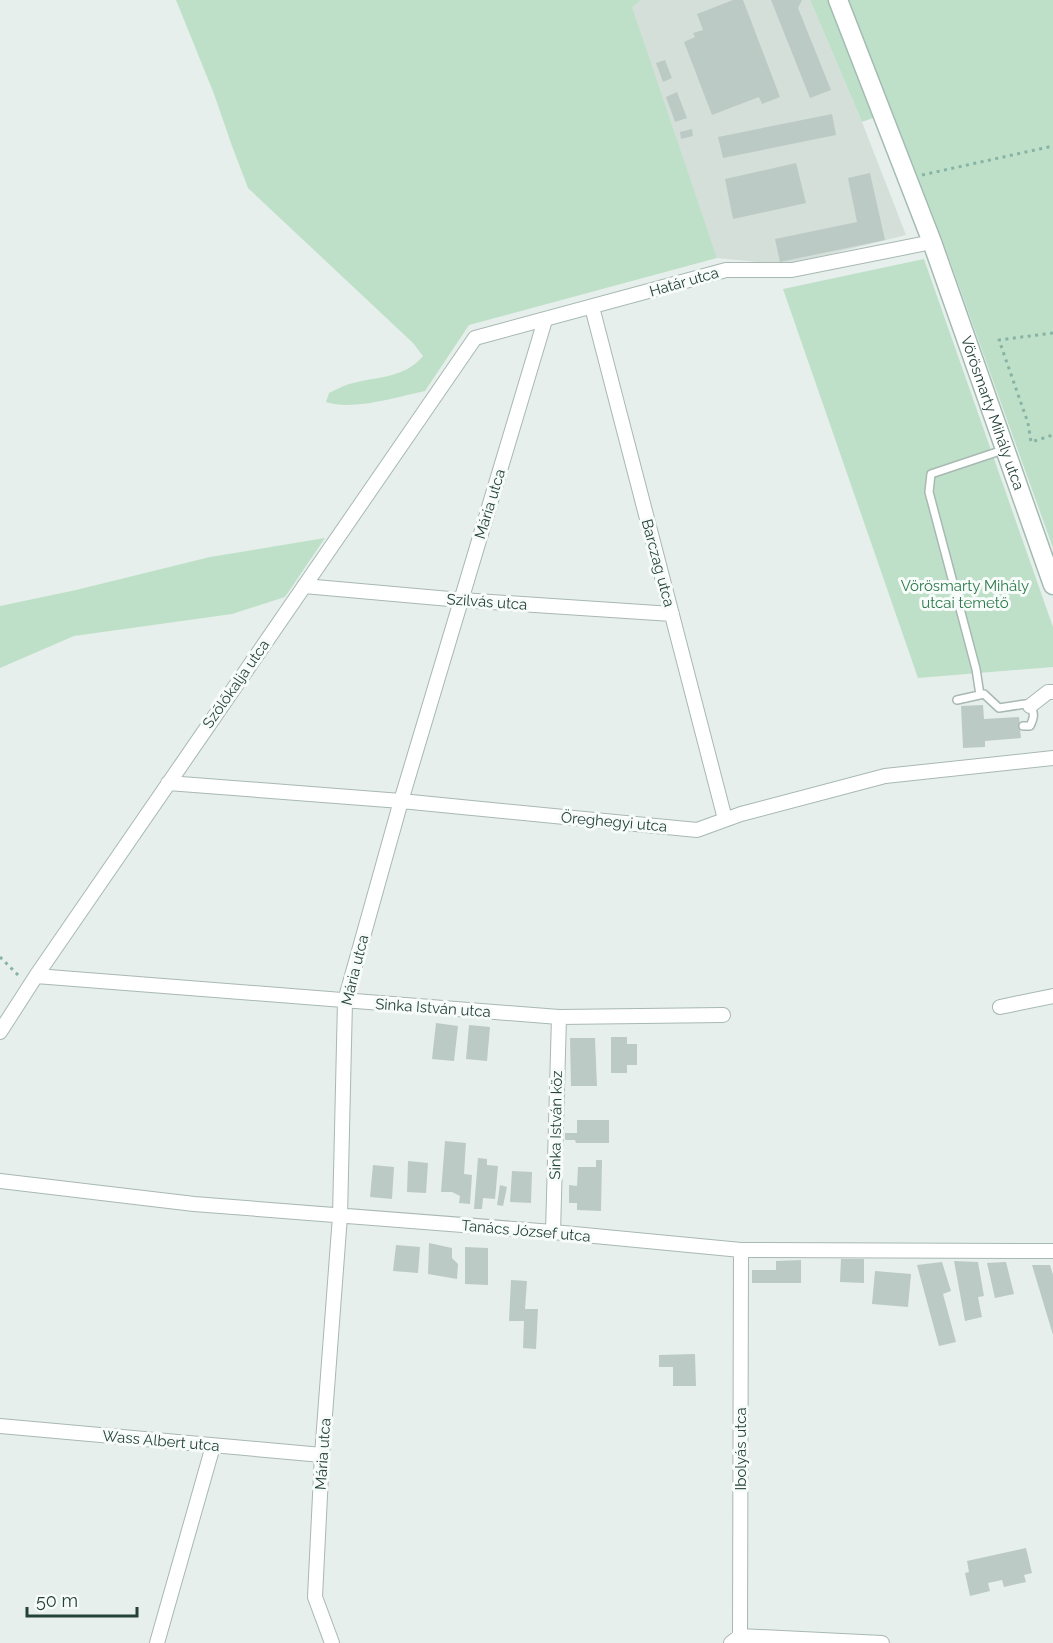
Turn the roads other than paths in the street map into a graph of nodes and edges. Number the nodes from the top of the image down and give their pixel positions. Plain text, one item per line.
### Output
1 (838, 0) edge
2 (933, 242) junction
3 (592, 307) junction
4 (544, 320) junction
5 (475, 338) joint
6 (1005, 450) junction
7 (1053, 585) edge
8 (304, 586) junction
9 (461, 600) junction
10 (672, 614) junction
11 (1053, 692) edge
12 (980, 695) junction
13 (957, 700) dead end
14 (1030, 705) junction
15 (1023, 726) dead end
16 (1053, 758) edge
17 (168, 783) junction
18 (401, 801) junction
19 (724, 819) junction
20 (33, 980) junction
21 (1053, 996) edge
22 (345, 1001) junction
23 (1000, 1006) dead end
24 (723, 1015) dead end
25 (559, 1017) junction
26 (0, 1032) edge
27 (0, 1181) edge
28 (340, 1216) junction
29 (553, 1232) junction
30 (741, 1250) junction
31 (1053, 1251) edge
32 (0, 1426) edge
33 (213, 1446) junction
34 (322, 1455) junction
35 (736, 1640) edge
36 (157, 1643) edge
37 (332, 1643) edge
38 (882, 1643) edge

1 - 2 main road, Vörösmarty Mihály utca
2 - 3 street, Határ utca
2 - 6 main road, Vörösmarty Mihály utca
3 - 4 street, Határ utca
3 - 10 street, Barczag utca
4 - 5 street, Határ utca
4 - 9 street, Mária utca
5 - 8 street, Szőlőkalja utca
6 - 7 main road, Vörösmarty Mihály utca
6 - 12 lane
8 - 9 street, Szilvás utca
8 - 17 street, Szőlőkalja utca
9 - 10 street, Szilvás utca
9 - 18 street, Mária utca
10 - 19 street, Barczag utca
11 - 14 street
12 - 13 lane
12 - 14 lane
14 - 15 lane
16 - 19 street, Öreghegyi utca
17 - 18 street, Öreghegyi utca
17 - 20 street, Szőlőkalja utca
18 - 19 street, Öreghegyi utca
18 - 22 street, Mária utca
20 - 22 street, Sinka István utca
20 - 26 street, Szőlőkalja utca
21 - 23 street
22 - 25 street, Sinka István utca
22 - 28 street, Mária utca
24 - 25 street, Sinka István utca
25 - 29 street, Sinka István köz
27 - 28 street, Tanács József utca
28 - 29 street, Tanács József utca
28 - 34 street, Mária utca
29 - 30 street, Tanács József utca
30 - 31 street, Tanács József utca
30 - 35 street, Ibolyás utca
32 - 33 street, Wass Albert utca
33 - 34 street, Wass Albert utca
33 - 36 street
34 - 37 street, Mária utca
35 - 38 street

